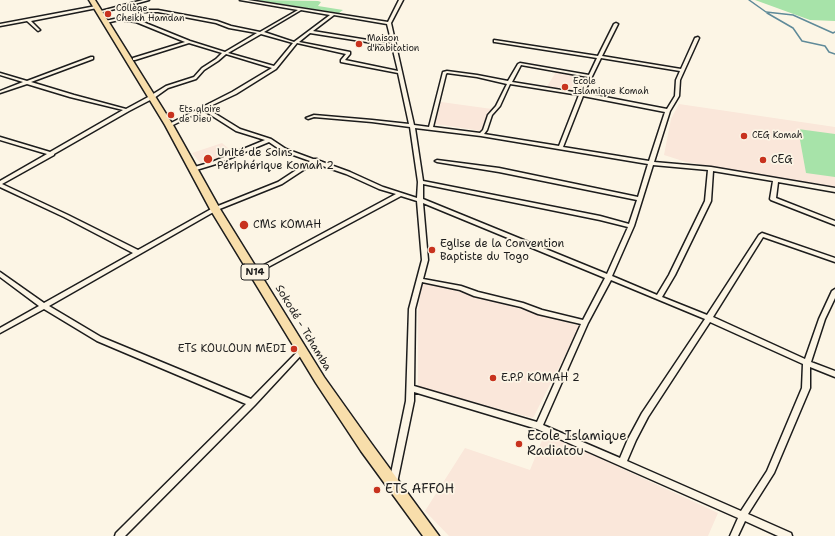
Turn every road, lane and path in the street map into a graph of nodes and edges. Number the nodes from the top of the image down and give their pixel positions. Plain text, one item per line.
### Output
1 (147, 0) edge
2 (242, 0) edge
3 (401, 0) edge
4 (95, 4) edge
5 (127, 5) junction
6 (300, 10) junction
7 (332, 15) junction
8 (28, 20) junction
9 (106, 22) junction
10 (389, 23) junction
11 (1, 24) edge
12 (616, 24) dead end
13 (38, 30) dead end
14 (309, 32) junction
15 (261, 33) junction
16 (697, 38) dead end
17 (495, 41) dead end
18 (189, 42) junction
19 (296, 43) junction
20 (393, 45) junction
21 (225, 53) junction
22 (599, 57) junction
23 (92, 58) dead end
24 (134, 59) dead end
25 (275, 68) junction
26 (683, 70) junction
27 (400, 72) junction
28 (0, 74) edge
29 (590, 76) junction
30 (26, 82) junction
31 (508, 83) junction
32 (0, 92) edge
33 (580, 94) junction
34 (152, 97) junction
35 (204, 109) junction
36 (127, 110) junction
37 (668, 111) junction
38 (308, 118) dead end
39 (169, 125) junction
40 (412, 126) junction
41 (431, 128) junction
42 (481, 135) junction
43 (0, 138) edge
44 (8, 140) junction
45 (269, 140) junction
46 (0, 144) edge
47 (561, 147) junction
48 (52, 154) junction
49 (315, 160) junction
50 (437, 160) dead end
51 (651, 163) junction
52 (712, 169) junction
53 (193, 170) junction
54 (776, 180) junction
55 (421, 182) junction
56 (0, 184) edge
57 (835, 190) edge
58 (402, 194) junction
59 (640, 199) junction
60 (420, 200) junction
61 (215, 209) junction
62 (835, 223) edge
63 (631, 226) junction
64 (136, 252) junction
65 (835, 260) edge
66 (255, 272) junction
67 (0, 274) edge
68 (609, 277) junction
69 (420, 280) junction
70 (835, 291) edge
71 (659, 297) junction
72 (44, 306) junction
73 (708, 318) junction
74 (585, 323) junction
75 (0, 331) edge
76 (303, 350) junction
77 (807, 363) junction
78 (835, 374) edge
79 (410, 388) junction
80 (252, 403) junction
81 (539, 426) junction
82 (622, 462) junction
83 (393, 485) junction
84 (743, 515) junction
85 (119, 536) edge
86 (432, 536) edge
87 (734, 536) edge
88 (788, 536) edge

1 - 5 street
2 - 6 street
3 - 10 street
4 - 5 street
4 - 8 street
4 - 9 main road, Sokodé - Tchamba / N14
5 - 15 street
6 - 7 street
6 - 15 street
7 - 10 street
7 - 14 street
8 - 11 street
8 - 13 street
9 - 18 street
9 - 34 main road, Sokodé - Tchamba / N14
10 - 20 street
12 - 22 street
14 - 19 street
14 - 20 street
15 - 19 street
15 - 21 street
16 - 26 street
17 - 22 street
18 - 21 street
18 - 24 street
19 - 25 street
19 - 27 street
20 - 27 street
21 - 25 street
21 - 34 street
22 - 26 street
22 - 29 street
23 - 30 street
25 - 35 street
26 - 37 street
27 - 40 street
28 - 30 street
29 - 31 street
29 - 33 street
30 - 32 street
30 - 36 street
31 - 33 street
31 - 41 street
31 - 42 street
33 - 37 street
33 - 47 street
34 - 36 street
34 - 39 main road, Sokodé - Tchamba / N14
35 - 39 street
35 - 45 street
36 - 48 street
37 - 51 street
38 - 40 street
39 - 53 main road, Sokodé - Tchamba / N14
40 - 41 street
40 - 55 street
41 - 42 street
42 - 47 street
43 - 44 street
44 - 46 street
44 - 48 street
45 - 49 street
45 - 53 street
47 - 51 street
48 - 56 street
49 - 58 street
49 - 61 street
50 - 59 street
51 - 52 street
51 - 59 street
52 - 54 street
52 - 71 street
53 - 61 main road, Sokodé - Tchamba / N14
54 - 57 street
54 - 62 street
55 - 60 street
55 - 63 street
56 - 64 street
58 - 60 street
58 - 66 street
59 - 63 street
60 - 68 street
60 - 69 street
61 - 64 street
61 - 66 main road, Sokodé - Tchamba / N14
63 - 68 street
64 - 72 street
65 - 73 street
66 - 76 main road, Sokodé - Tchamba / N14
67 - 72 street
68 - 71 street
68 - 74 street
69 - 74 street
69 - 79 street
70 - 77 street
71 - 73 street
72 - 75 street
72 - 80 street
73 - 77 street
73 - 82 street
74 - 81 street
76 - 80 street
76 - 83 main road, Sokodé - Tchamba / N14
77 - 78 street
77 - 84 street
79 - 81 street
79 - 83 street
80 - 85 street
81 - 82 street
82 - 84 street
83 - 86 main road, Sokodé - Tchamba / N14
84 - 87 street
84 - 88 street

